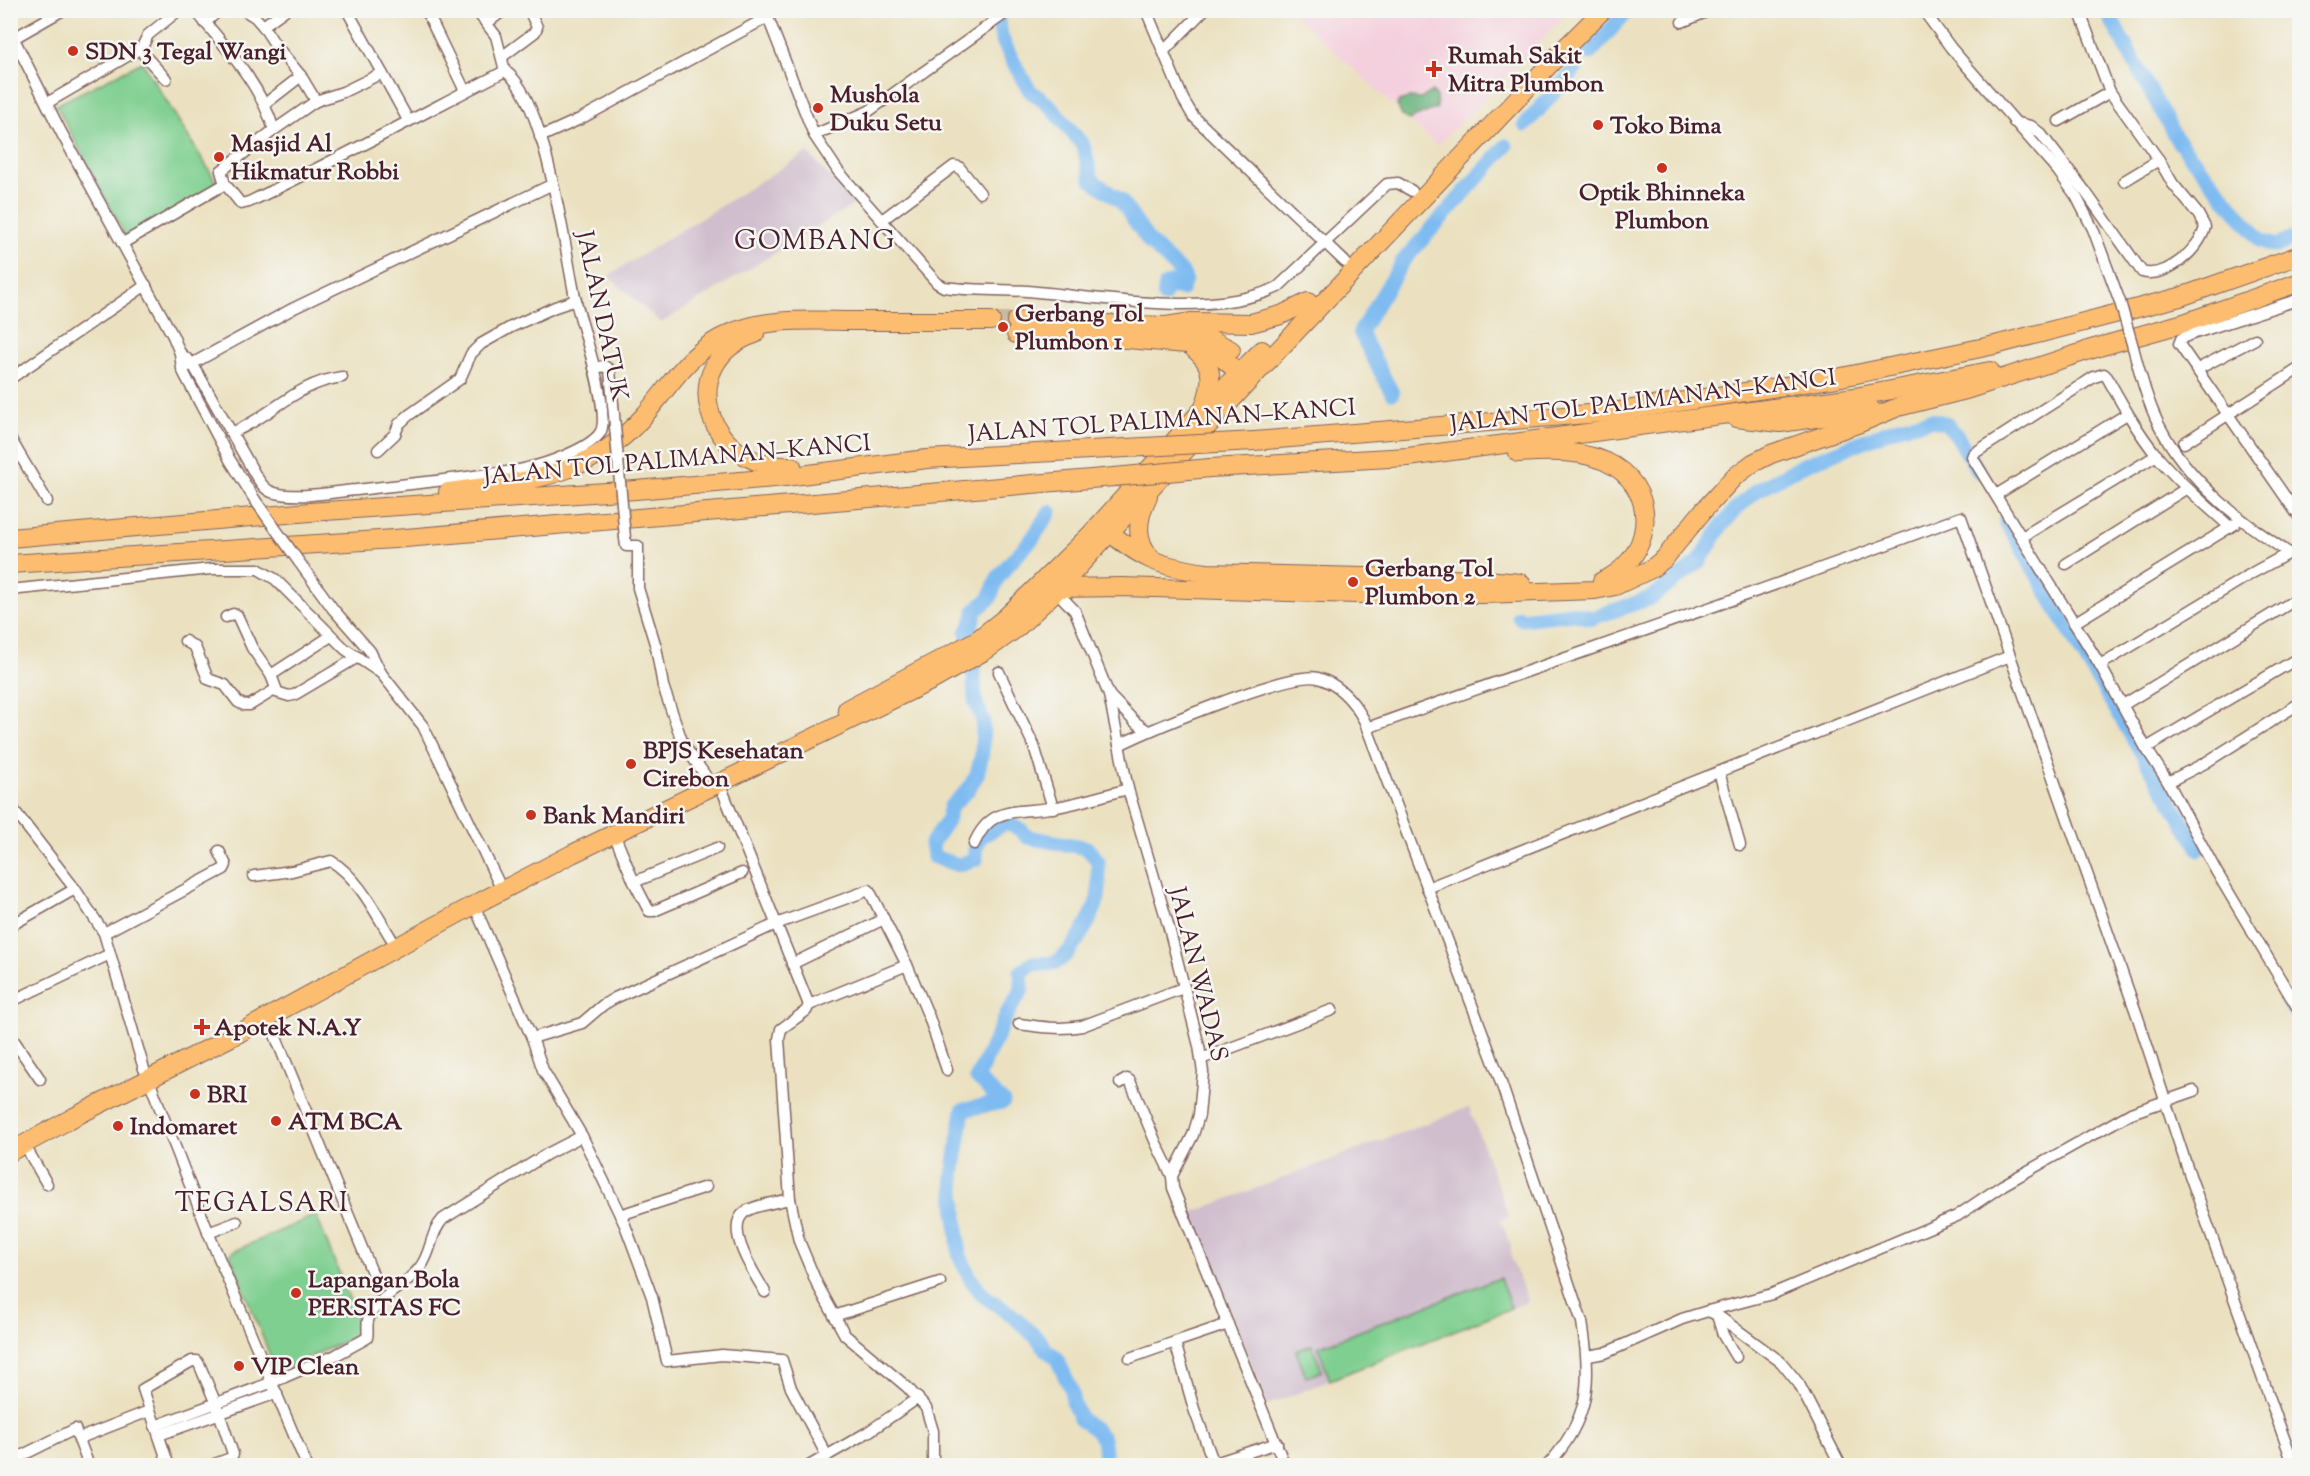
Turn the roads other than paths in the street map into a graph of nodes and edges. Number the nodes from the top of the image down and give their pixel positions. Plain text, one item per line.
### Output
1 (63, 10) edge
2 (179, 10) edge
3 (195, 10) edge
4 (219, 10) edge
5 (244, 10) edge
6 (285, 10) edge
7 (346, 10) edge
8 (426, 10) edge
9 (476, 10) edge
10 (504, 10) edge
11 (529, 10) edge
12 (1204, 10) edge
13 (1711, 10) edge
14 (1923, 10) edge
15 (2079, 10) edge
16 (1147, 11) edge
17 (1597, 11) edge
18 (1008, 12) edge
19 (766, 14) edge
20 (1682, 21) dead end
21 (488, 22) junction
22 (205, 23) junction
23 (263, 26) junction
24 (12, 35) edge
25 (143, 47) junction
26 (1164, 51) junction
27 (502, 56) junction
28 (505, 71) junction
29 (382, 74) junction
30 (302, 76) junction
31 (166, 79) dead end
32 (467, 90) junction
33 (2110, 92) junction
34 (315, 101) junction
35 (47, 104) junction
36 (265, 104) junction
37 (408, 120) junction
38 (2059, 121) dead end
39 (2014, 122) junction
40 (274, 130) junction
41 (814, 135) junction
42 (540, 137) junction
43 (2159, 160) junction
44 (2124, 181) dead end
45 (225, 184) junction
46 (553, 184) junction
47 (1412, 191) junction
48 (980, 193) dead end
49 (882, 220) junction
50 (1325, 242) junction
51 (123, 243) junction
52 (2300, 255) edge
53 (1345, 262) junction
54 (146, 285) junction
55 (2299, 297) edge
56 (576, 300) junction
57 (1308, 302) junction
58 (1166, 326) junction
59 (2255, 339) dead end
60 (1187, 344) junction
61 (2099, 347) junction
62 (187, 366) junction
63 (594, 368) junction
64 (2300, 368) edge
65 (2196, 370) junction
66 (1249, 372) junction
67 (342, 377) dead end
68 (10, 379) edge
69 (1898, 407) junction
70 (1204, 408) junction
71 (1715, 414) junction
72 (2127, 414) junction
73 (2227, 415) junction
74 (231, 433) junction
75 (10, 438) edge
76 (2184, 443) dead end
77 (378, 450) dead end
78 (2157, 455) junction
79 (1408, 457) junction
80 (927, 459) junction
81 (1154, 484) junction
82 (2187, 488) junction
83 (1996, 495) junction
84 (47, 501) dead end
85 (310, 513) junction
86 (2298, 513) edge
87 (2244, 519) junction
88 (2230, 527) junction
89 (1100, 534) junction
90 (2022, 537) junction
91 (10, 538) edge
92 (2289, 553) junction
93 (2300, 560) edge
94 (1157, 563) junction
95 (10, 564) edge
96 (2066, 564) dead end
97 (1053, 587) junction
98 (1080, 588) junction
99 (1198, 589) junction
100 (10, 590) edge
101 (2300, 597) edge
102 (1075, 610) junction
103 (226, 617) dead end
104 (2074, 623) junction
105 (332, 636) junction
106 (185, 641) dead end
107 (2010, 656) junction
108 (358, 657) junction
109 (2300, 657) edge
110 (2100, 665) junction
111 (999, 672) dead end
112 (381, 673) junction
113 (271, 675) junction
114 (277, 691) junction
115 (1109, 695) junction
116 (2300, 704) edge
117 (2123, 705) junction
118 (1367, 728) junction
119 (1148, 731) junction
120 (1119, 745) junction
121 (2146, 748) junction
122 (1719, 772) junction
123 (712, 778) junction
124 (2168, 782) junction
125 (1128, 789) junction
126 (10, 805) edge
127 (1053, 808) junction
128 (604, 834) junction
129 (974, 844) dead end
130 (1740, 845) dead end
131 (717, 848) dead end
132 (219, 851) dead end
133 (742, 873) dead end
134 (254, 876) dead end
135 (633, 882) junction
136 (499, 885) junction
137 (1427, 888) junction
138 (75, 889) junction
139 (474, 905) junction
140 (884, 919) junction
141 (776, 924) junction
142 (10, 926) edge
143 (104, 933) junction
144 (391, 938) junction
145 (110, 954) junction
146 (792, 964) junction
147 (907, 964) junction
148 (1183, 988) junction
149 (10, 1002) edge
150 (809, 1005) junction
151 (1332, 1010) dead end
152 (2300, 1012) edge
153 (268, 1018) junction
154 (1019, 1024) dead end
155 (10, 1035) edge
156 (532, 1038) junction
157 (1201, 1059) junction
158 (947, 1070) dead end
159 (147, 1075) junction
160 (40, 1079) dead end
161 (1120, 1083) dead end
162 (2194, 1091) dead end
163 (2165, 1101) junction
164 (582, 1136) junction
165 (15, 1145) edge
166 (1172, 1176) junction
167 (47, 1184) dead end
168 (706, 1186) dead end
169 (790, 1199) junction
170 (620, 1215) junction
171 (237, 1222) dead end
172 (208, 1233) junction
173 (373, 1275) dead end
174 (940, 1282) dead end
175 (765, 1292) dead end
176 (1712, 1313) junction
177 (834, 1316) junction
178 (1228, 1324) junction
179 (1175, 1342) junction
180 (1588, 1356) junction
181 (1736, 1357) dead end
182 (1130, 1358) dead end
183 (273, 1382) junction
184 (277, 1393) junction
185 (918, 1398) junction
186 (244, 1399) junction
187 (218, 1409) junction
188 (149, 1411) junction
189 (157, 1430) junction
190 (80, 1438) junction
191 (1276, 1443) junction
192 (827, 1456) junction
193 (1211, 1465) edge
194 (19, 1466) edge
195 (89, 1466) edge
196 (169, 1466) edge
197 (209, 1466) edge
198 (307, 1466) edge
199 (809, 1466) edge
200 (933, 1466) edge
201 (1285, 1466) edge
202 (1547, 1466) edge
203 (1841, 1466) edge
204 (2294, 1466) edge

1 - 24 street
2 - 25 street
3 - 22 street
4 - 22 street
5 - 23 street
6 - 23 street
7 - 29 street
8 - 32 street
9 - 21 street
10 - 21 street
11 - 27 street
12 - 26 street
13 - 20 street
14 - 39 street
15 - 33 street
16 - 26 street
17 - 47 highway
17 - 66 highway
18 - 41 street
19 - 41 street
19 - 42 street
21 - 27 street
22 - 36 street
23 - 30 street
24 - 35 street
25 - 31 street
25 - 35 street
26 - 50 street
27 - 28 street
28 - 32 street
28 - 42 street, JALAN DATUK
29 - 34 street
29 - 37 street
30 - 34 street
30 - 36 street
32 - 37 street
33 - 38 street
33 - 43 street
34 - 40 street
35 - 51 street
36 - 40 street
37 - 45 street
39 - 43 street
39 - 87 street, bridge
40 - 45 street
41 - 49 street
42 - 46 street, JALAN DATUK
43 - 44 street
45 - 51 street
46 - 56 street, JALAN DATUK
46 - 62 street
47 - 50 street
47 - 53 highway
48 - 49 street
49 - 50 street
50 - 53 street
51 - 54 street
52 - 80 highway, JALAN TOL PALIMANAN–KANCI, bridge
53 - 57 highway
54 - 62 street
54 - 68 street
55 - 61 highway, JALAN TOL PALIMANAN–KANCI
55 - 65 street
56 - 63 street, JALAN DATUK
56 - 77 street
57 - 58 highway
57 - 66 highway
58 - 60 highway
58 - 66 highway
59 - 65 street
60 - 66 highway
60 - 70 highway
61 - 69 highway
61 - 71 highway, JALAN TOL PALIMANAN–KANCI
62 - 74 street, JALAN DATUK
62 - 112 street, bridge
63 - 74 street, JALAN DATUK
63 - 123 street, bridge
64 - 73 street
65 - 73 street
66 - 70 highway
66 - 81 highway
67 - 74 street
69 - 71 highway
69 - 99 highway
70 - 89 highway
71 - 79 highway, JALAN TOL PALIMANAN–KANCI
72 - 78 street
72 - 83 street
72 - 83 street
73 - 76 street
73 - 86 street
75 - 84 street
78 - 82 street
78 - 90 street
79 - 94 highway
79 - 95 highway, JALAN TOL PALIMANAN–KANCI, bridge
80 - 85 highway, JALAN TOL PALIMANAN–KANCI
80 - 85 highway
81 - 89 highway
81 - 94 highway
82 - 88 street
82 - 96 street
83 - 90 street
85 - 91 highway, JALAN TOL PALIMANAN–KANCI
87 - 88 street
87 - 92 street
88 - 104 street
89 - 94 highway
89 - 97 highway
89 - 99 highway
90 - 104 street
92 - 93 street
92 - 110 street
97 - 98 highway
97 - 102 street, JALAN WADAS
97 - 123 highway
98 - 99 highway
98 - 102 street
100 - 105 street
101 - 117 street
102 - 115 street, JALAN WADAS
103 - 113 street
104 - 110 street
105 - 108 street
105 - 113 street
106 - 114 street
107 - 118 street
107 - 122 street
107 - 163 street
108 - 112 street
108 - 114 street
109 - 121 street
110 - 117 street
111 - 127 street
112 - 136 street
113 - 114 street
115 - 119 street
115 - 120 street, JALAN WADAS
116 - 124 street
117 - 121 street
118 - 119 street
118 - 137 street
119 - 120 street
120 - 125 street, JALAN WADAS
121 - 124 street
122 - 130 street
122 - 137 street
123 - 128 highway
123 - 141 street
124 - 152 street
125 - 127 street
125 - 148 street, JALAN WADAS
126 - 138 street
127 - 129 street
128 - 135 street
128 - 136 highway
131 - 135 street
132 - 143 street
133 - 135 street
134 - 144 street
136 - 139 highway
136 - 144 highway
137 - 180 street
138 - 142 street
138 - 143 street
139 - 153 highway
139 - 156 street
140 - 141 street
140 - 146 street
140 - 147 street
141 - 146 street
141 - 156 street
143 - 145 street
144 - 159 highway
145 - 149 street
145 - 159 street
146 - 150 street
147 - 150 street
147 - 158 street
148 - 154 street
148 - 157 street, JALAN WADAS
150 - 169 street
151 - 157 street
153 - 159 highway
153 - 173 street
155 - 160 street
156 - 164 street
157 - 166 street, JALAN WADAS
159 - 165 highway
159 - 172 street
161 - 166 street
162 - 163 street
163 - 176 street
163 - 204 street
164 - 170 street
164 - 183 street
165 - 167 street
166 - 178 street
168 - 170 street
169 - 175 street
169 - 177 street
170 - 192 street
171 - 172 street
172 - 183 street
174 - 177 street
176 - 180 street
176 - 181 street
176 - 203 street
177 - 185 street
178 - 179 street
178 - 191 street
179 - 182 street
179 - 193 street
180 - 202 street
183 - 184 street
183 - 186 street
184 - 186 street
184 - 198 street
185 - 192 street
185 - 200 street
186 - 187 street
187 - 188 street
187 - 189 street
187 - 197 street
188 - 189 street
188 - 190 street
189 - 196 street
190 - 194 street
190 - 195 street
191 - 193 street
191 - 201 street
192 - 199 street

